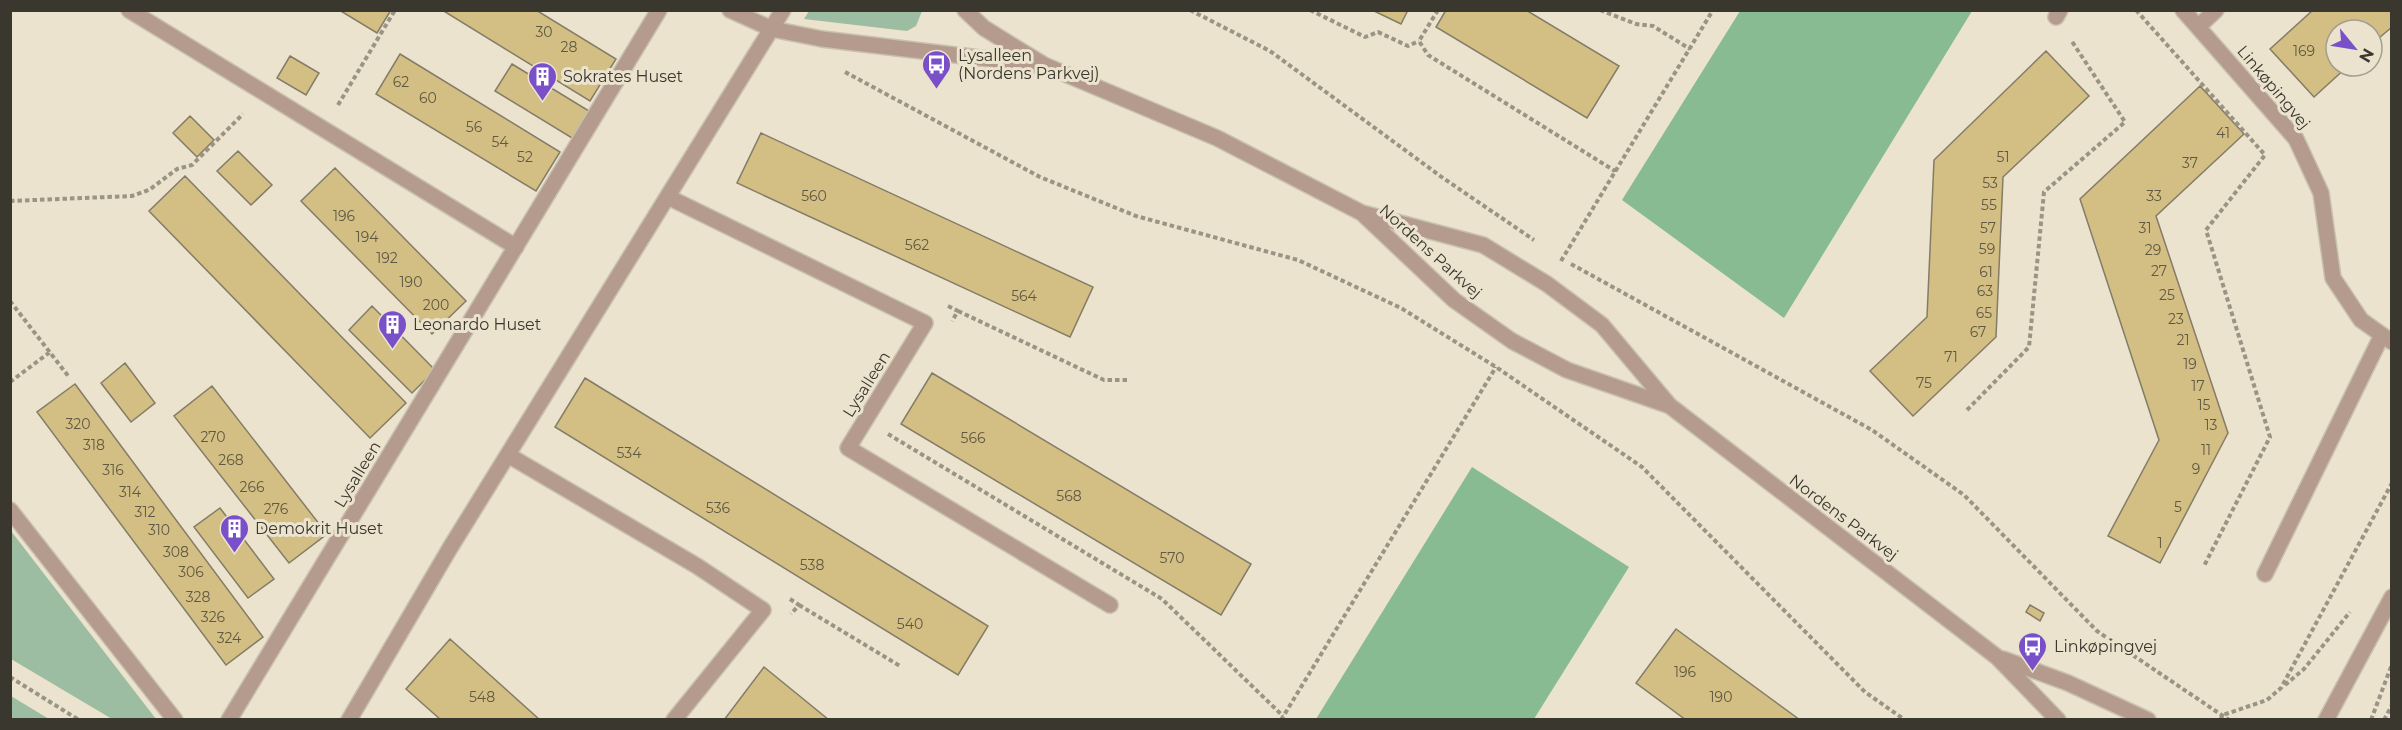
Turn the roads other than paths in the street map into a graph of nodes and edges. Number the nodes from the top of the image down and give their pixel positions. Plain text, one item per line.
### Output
1 (129, 10) edge
2 (659, 10) edge
3 (730, 10) edge
4 (783, 10) edge
5 (965, 10) edge
6 (2183, 10) edge
7 (2216, 10) edge
8 (2198, 27) junction
9 (772, 29) junction
10 (1044, 65) junction
11 (668, 197) junction
12 (1362, 213) junction
13 (516, 247) junction
14 (2387, 338) edge
15 (1670, 406) junction
16 (508, 456) junction
17 (10, 510) edge
18 (2265, 574) dead end
19 (2391, 597) edge
20 (1110, 605) dead end
21 (1997, 657) junction
22 (230, 719) edge
23 (175, 720) edge
24 (349, 720) edge
25 (674, 720) edge
26 (2058, 720) edge
27 (2148, 720) edge
28 (2326, 720) edge

1 - 13 street
2 - 13 street, Lysalleen
3 - 9 street, Nordens Parkvej
4 - 9 street
5 - 10 street, Nordens Parkvej
6 - 8 street, Linkøpingvej
7 - 8 street
8 - 14 street, Linkøpingvej
9 - 10 street, Nordens Parkvej
9 - 11 street
10 - 12 street, Nordens Parkvej
11 - 16 street
11 - 20 street, Lysalleen
12 - 15 street, Nordens Parkvej
12 - 15 street, Nordens Parkvej
13 - 22 street, Lysalleen
14 - 18 street, Linkøpingvej
15 - 21 street, Nordens Parkvej
16 - 24 street
16 - 25 street
17 - 23 street
19 - 28 street
21 - 26 street, Nordens Parkvej
21 - 27 street, Nordens Parkvej

